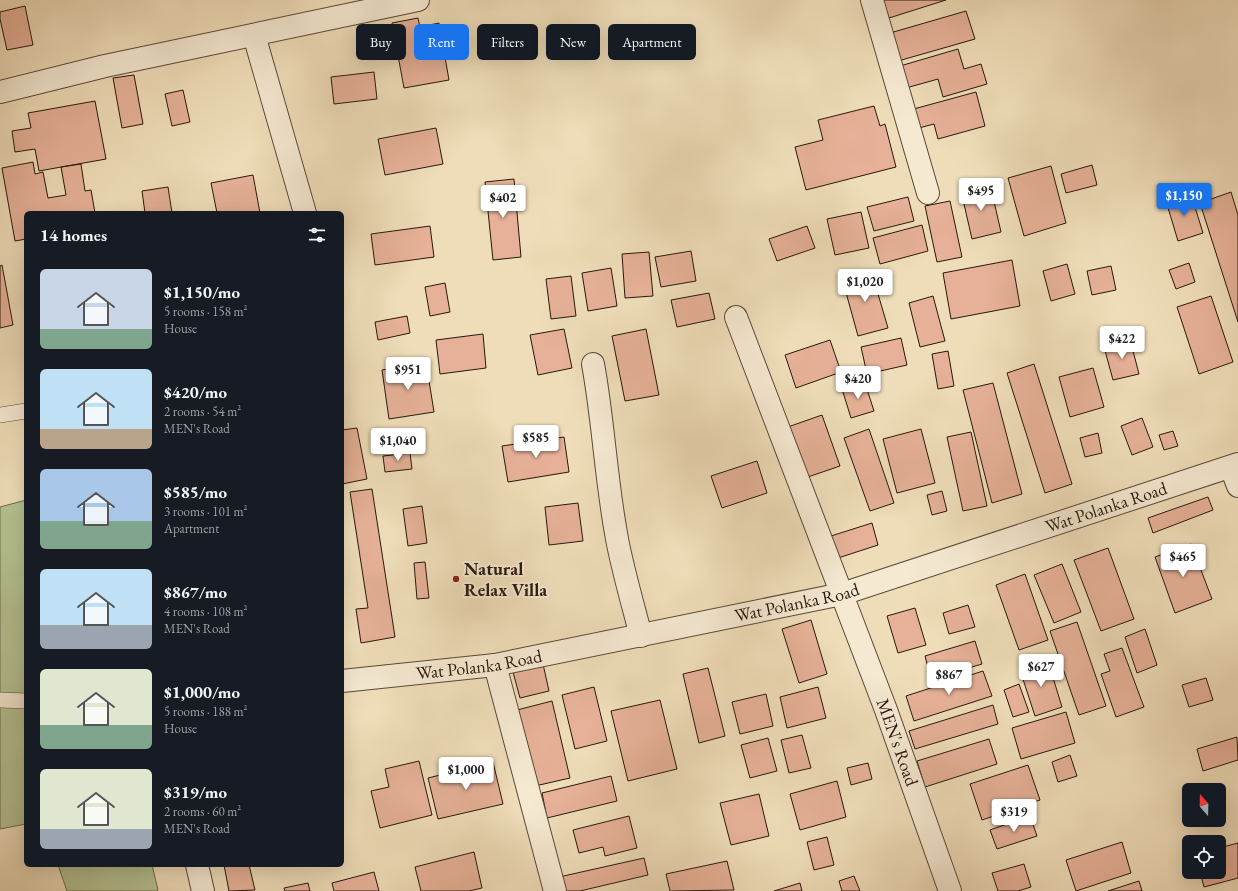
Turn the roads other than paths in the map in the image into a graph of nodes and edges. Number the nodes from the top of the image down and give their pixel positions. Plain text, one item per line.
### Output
1 (418, 0) edge
2 (872, 0) edge
3 (341, 8) edge
4 (254, 34) junction
5 (0, 92) edge
6 (928, 192) dead end
7 (304, 211) edge
8 (736, 317) dead end
9 (593, 364) dead end
10 (24, 411) edge
11 (0, 415) edge
12 (1236, 472) edge
13 (842, 594) junction
14 (641, 636) junction
15 (495, 664) junction
16 (344, 681) edge
17 (0, 700) edge
18 (24, 701) edge
19 (197, 867) edge
20 (203, 891) edge
21 (555, 891) edge
22 (950, 891) edge

1 - 3 street
2 - 6 street
3 - 4 street
4 - 5 street
4 - 7 street
8 - 13 street, MEN's Road
9 - 14 street
10 - 11 lane
12 - 13 street, Wat Polanka Road
13 - 14 street, Wat Polanka Road
13 - 22 street, MEN's Road
14 - 15 street, Wat Polanka Road
15 - 16 street, Wat Polanka Road
15 - 21 street
17 - 18 lane
19 - 20 street

